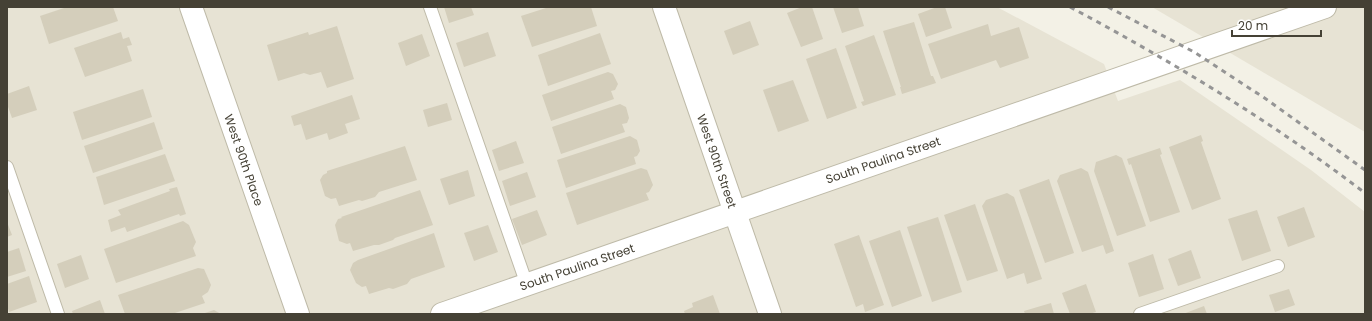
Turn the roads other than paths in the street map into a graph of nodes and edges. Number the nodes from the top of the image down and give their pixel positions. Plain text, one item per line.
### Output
1 (191, 7) edge
2 (430, 7) edge
3 (664, 7) edge
4 (1324, 7) edge
5 (7, 167) edge
6 (735, 212) junction
7 (1278, 266) dead end
8 (527, 285) junction
9 (58, 314) edge
10 (298, 314) edge
11 (442, 314) edge
12 (770, 314) edge
13 (1140, 314) edge

1 - 10 street, West 90th Place
2 - 8 lane
3 - 6 street, West 90th Street
4 - 6 street, South Paulina Street
5 - 9 lane
6 - 8 street, South Paulina Street
6 - 12 street, West 90th Street
7 - 13 lane
8 - 11 street, South Paulina Street

